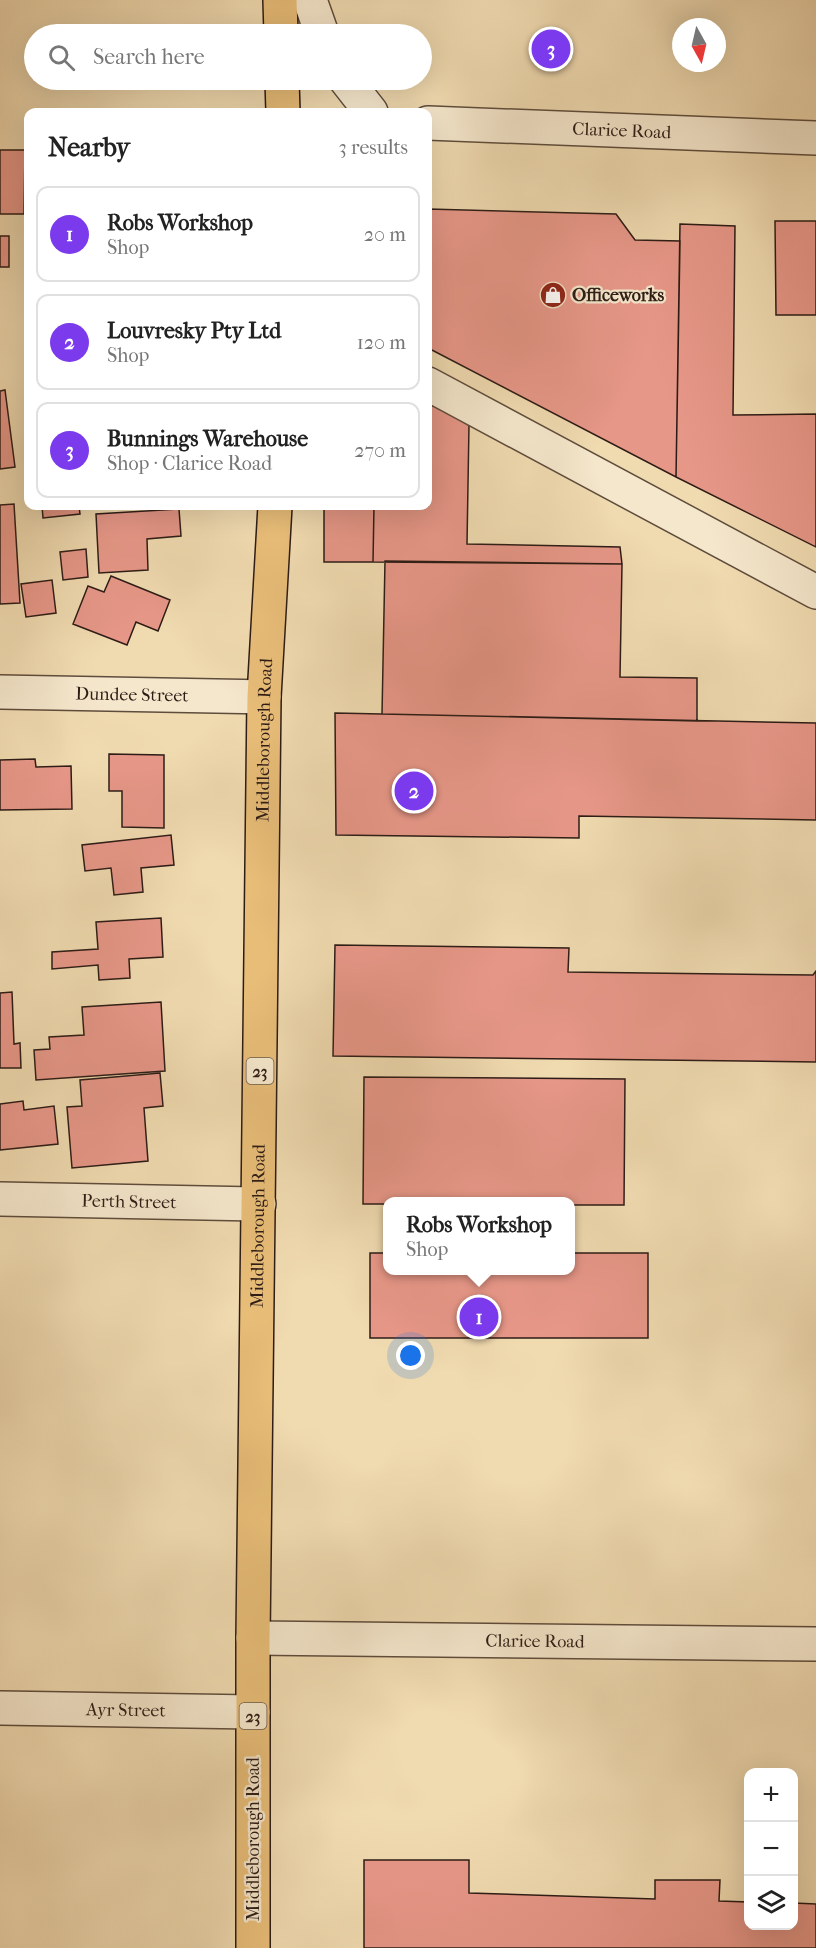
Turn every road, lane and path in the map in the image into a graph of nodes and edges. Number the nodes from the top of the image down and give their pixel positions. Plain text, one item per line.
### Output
1 (279, 0) edge
2 (310, 0) edge
3 (280, 24) edge
4 (318, 24) edge
5 (282, 90) edge
6 (354, 90) edge
7 (283, 108) edge
8 (368, 108) edge
9 (432, 123) edge
10 (816, 138) edge
11 (432, 386) edge
12 (275, 510) edge
13 (816, 592) edge
14 (0, 692) edge
15 (264, 697) junction
16 (0, 1199) edge
17 (259, 1204) junction
18 (253, 1638) junction
19 (816, 1644) edge
20 (0, 1708) edge
21 (253, 1712) junction
22 (254, 1948) edge

1 - 3 main road
2 - 4 street
5 - 7 main road
6 - 8 street
9 - 10 street, Clarice Road
11 - 13 street
12 - 15 main road, Middleborough Road / 23
14 - 15 street, Dundee Street
15 - 17 main road, Middleborough Road / 23
16 - 17 street, Perth Street
17 - 18 main road, Middleborough Road / 23
18 - 19 street, Clarice Road
18 - 21 main road, Middleborough Road / 23
20 - 21 street, Ayr Street
21 - 22 main road, Middleborough Road / 23

